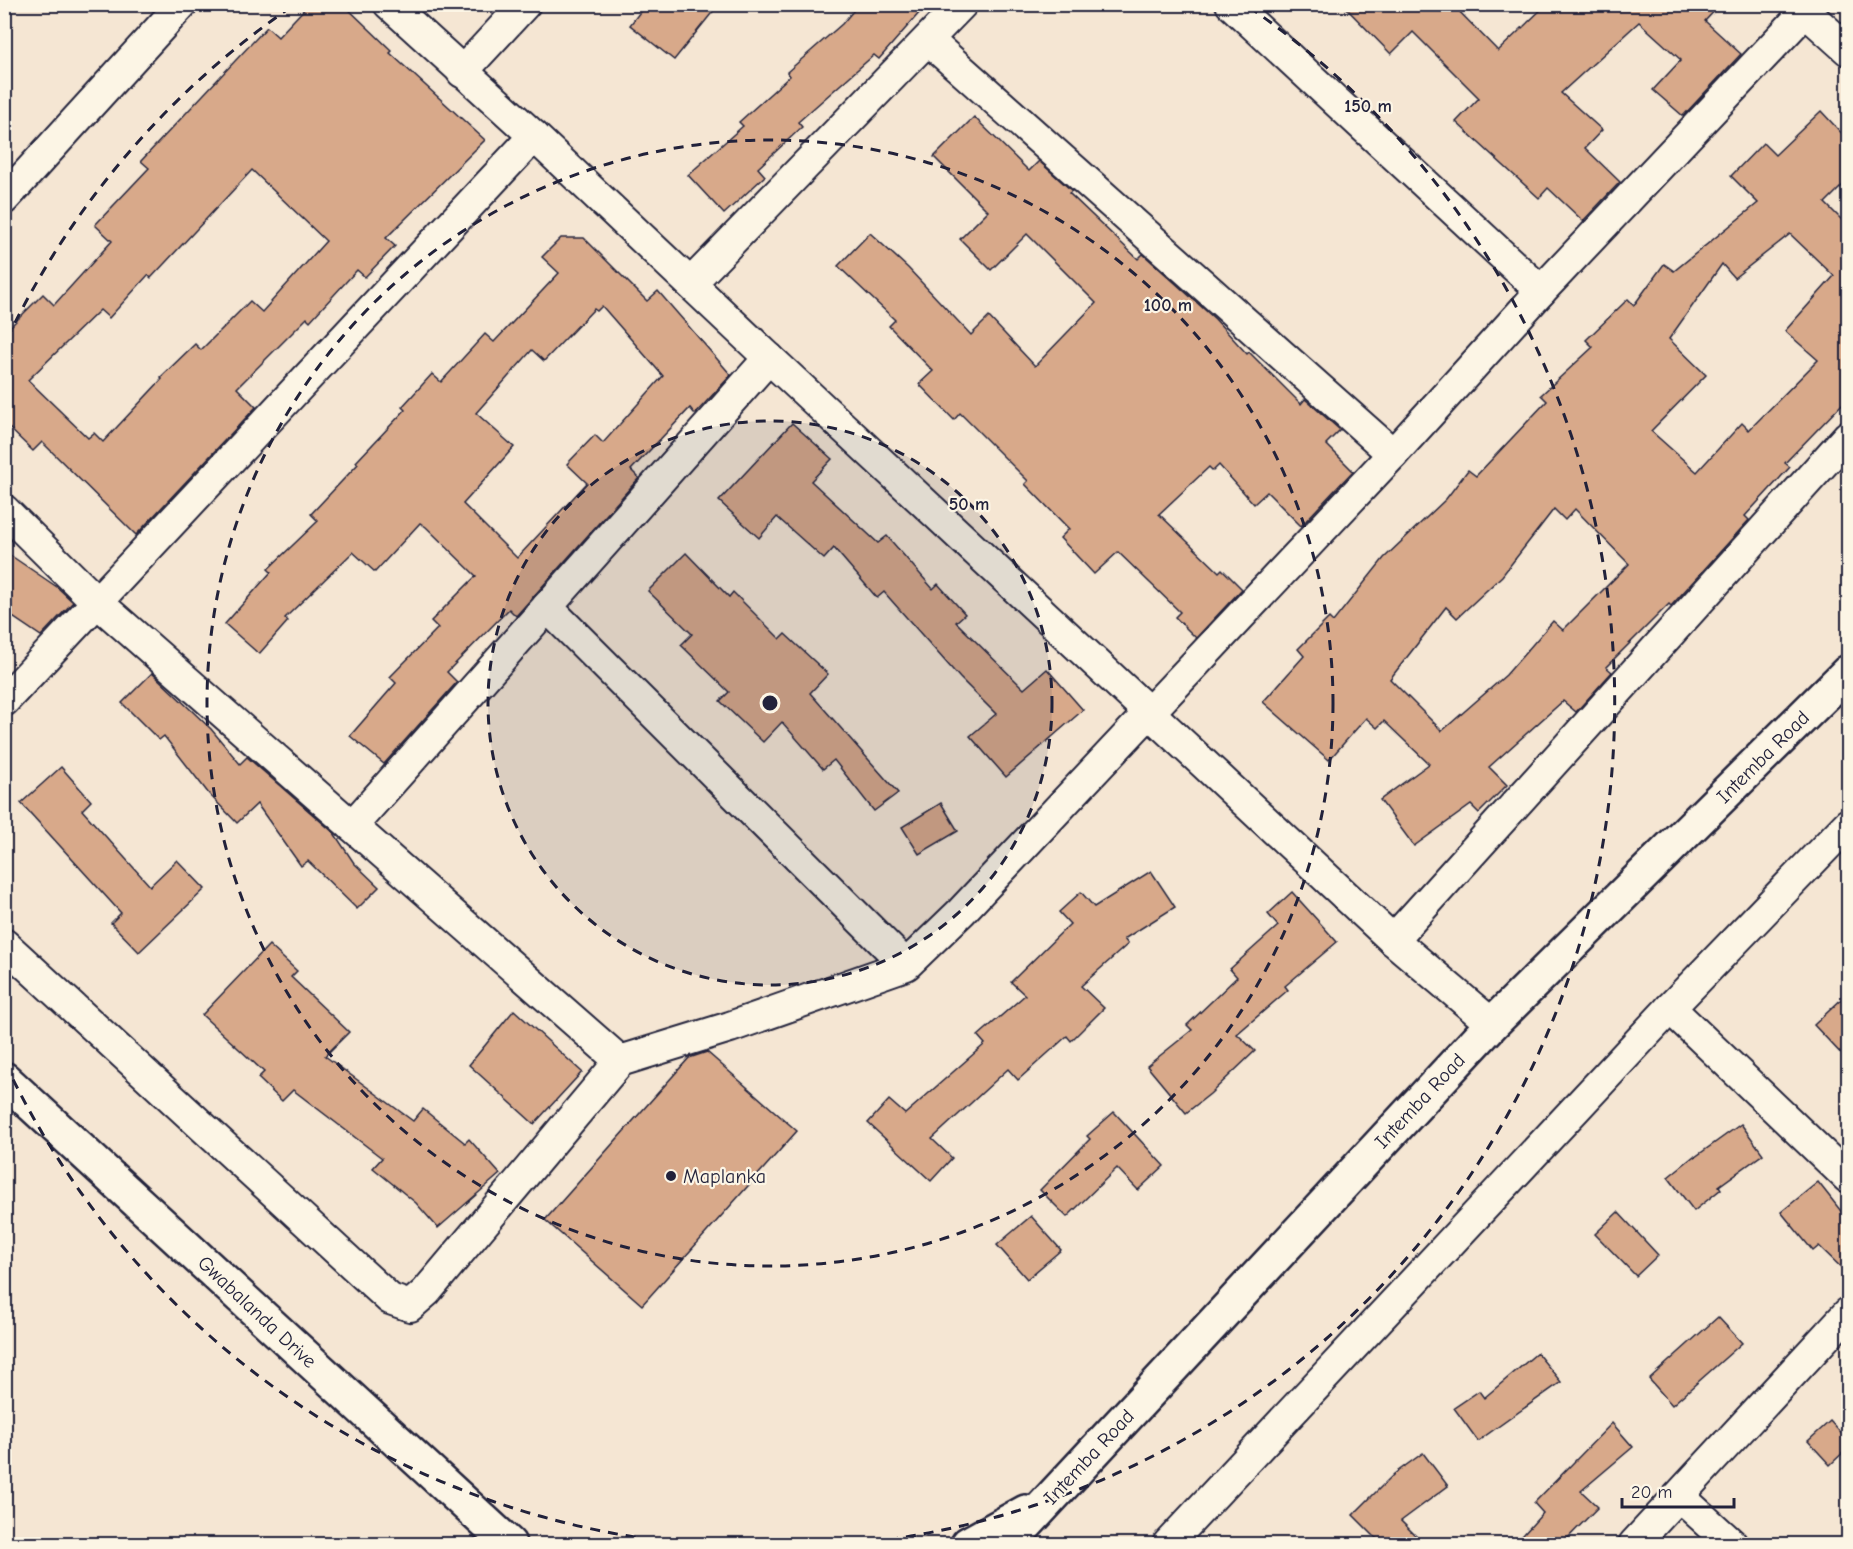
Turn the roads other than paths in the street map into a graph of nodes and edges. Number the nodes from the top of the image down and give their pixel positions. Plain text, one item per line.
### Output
1 (182, 4) edge
2 (388, 4) edge
3 (525, 4) edge
4 (962, 4) edge
5 (1231, 4) edge
6 (1801, 8) edge
7 (928, 40) junction
8 (1848, 50) edge
9 (462, 72) junction
10 (534, 136) junction
11 (4, 199) edge
12 (692, 283) junction
13 (1541, 291) junction
14 (769, 358) junction
15 (1848, 436) edge
16 (1393, 454) junction
17 (4, 510) edge
18 (97, 602) junction
19 (547, 607) junction
20 (1848, 672) edge
21 (4, 702) edge
22 (1149, 711) junction
23 (1848, 824) edge
24 (352, 826) junction
25 (1393, 940) junction
26 (4, 944) edge
27 (906, 965) junction
28 (1670, 1008) junction
29 (1492, 1024) junction
30 (620, 1061) junction
31 (4, 1079) edge
32 (1848, 1178) edge
33 (1848, 1313) edge
34 (1679, 1496) junction
35 (1050, 1499) junction
36 (509, 1545) edge
37 (968, 1545) edge
38 (1008, 1545) edge
39 (1168, 1545) edge
40 (1634, 1545) edge
41 (1732, 1545) edge

1 - 11 street
2 - 9 street
3 - 9 street
4 - 7 street
5 - 13 street
6 - 8 street
6 - 13 street
7 - 12 street
7 - 16 street
9 - 10 street
10 - 12 street
10 - 18 street
12 - 14 street
13 - 16 street
14 - 19 street
14 - 22 street
15 - 25 street
16 - 22 street
17 - 18 street
18 - 21 street
18 - 24 street
19 - 24 street
19 - 27 street
20 - 29 street, Intemba Road
22 - 25 street
22 - 27 street
23 - 28 street
24 - 30 street
25 - 29 street
26 - 30 street
27 - 30 street
28 - 32 street
28 - 39 street
29 - 35 street, Intemba Road
31 - 36 street, Gwabalanda Drive
33 - 34 street
34 - 40 street
34 - 41 street
35 - 37 street
35 - 38 street, Intemba Road

